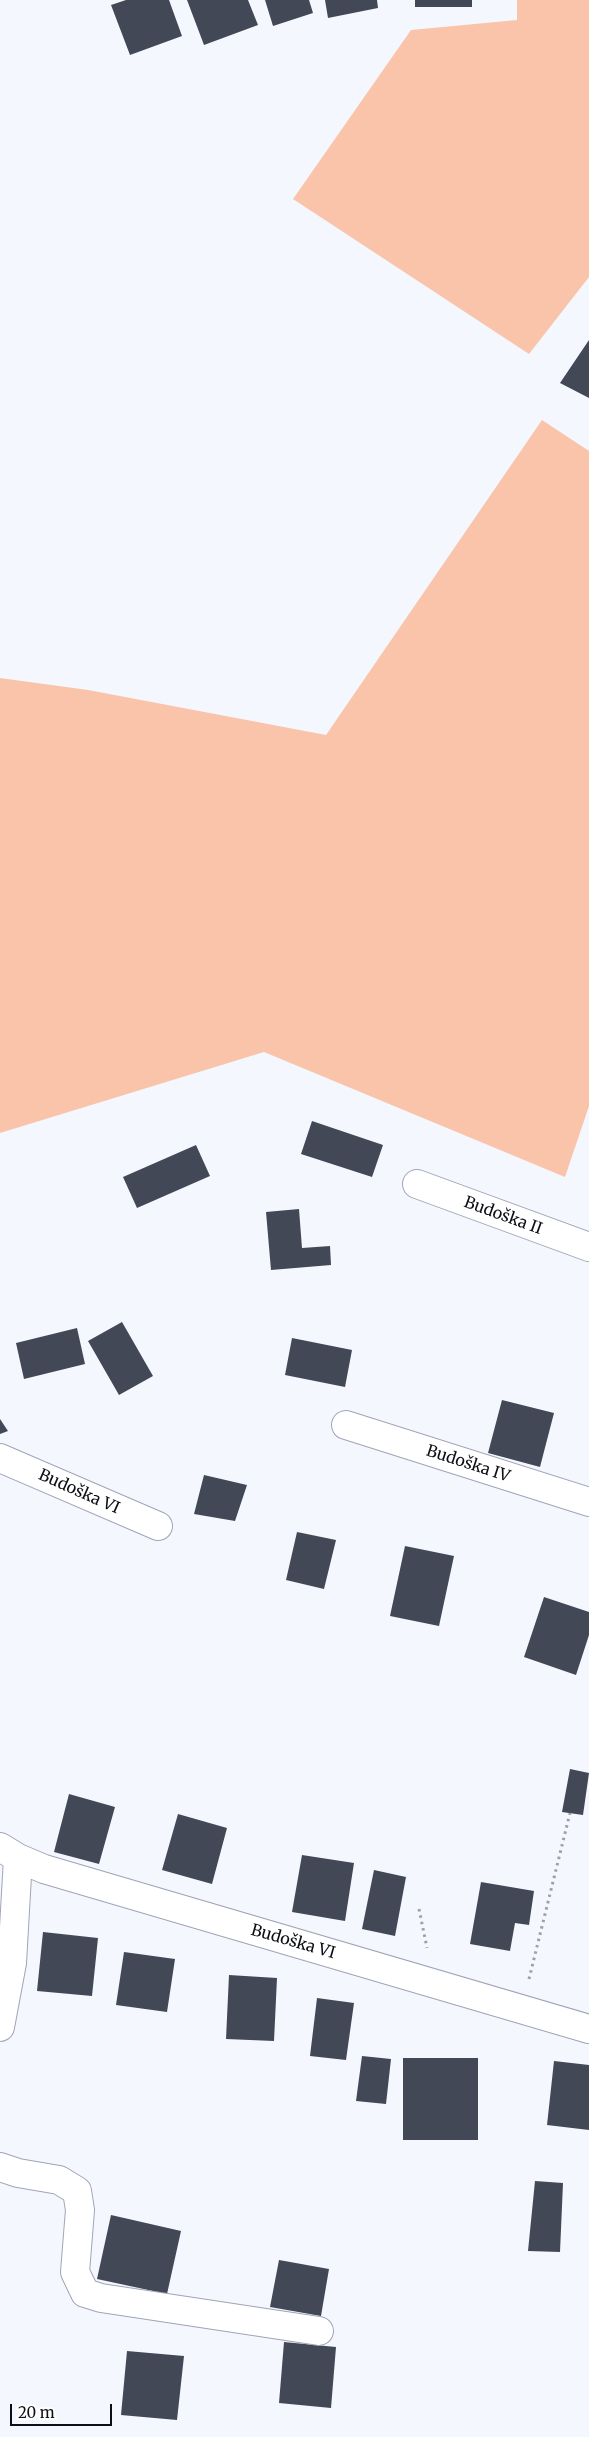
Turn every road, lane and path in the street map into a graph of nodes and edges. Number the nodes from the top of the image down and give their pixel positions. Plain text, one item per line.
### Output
1 (417, 1184) dead end
2 (589, 1247) edge
3 (346, 1425) dead end
4 (0, 1458) edge
5 (589, 1502) edge
6 (158, 1526) dead end
7 (570, 1813) dead end
8 (9, 1853) edge
9 (522, 2009) junction
10 (0, 2027) edge
11 (589, 2029) edge
12 (0, 2167) edge
13 (319, 2331) dead end

1 - 2 street, Budoška II
3 - 5 street, Budoška IV
4 - 6 street, Budoška VI
7 - 9 path
8 - 9 street, Budoška VI
8 - 10 street
9 - 11 street, Budoška VI
12 - 13 street

